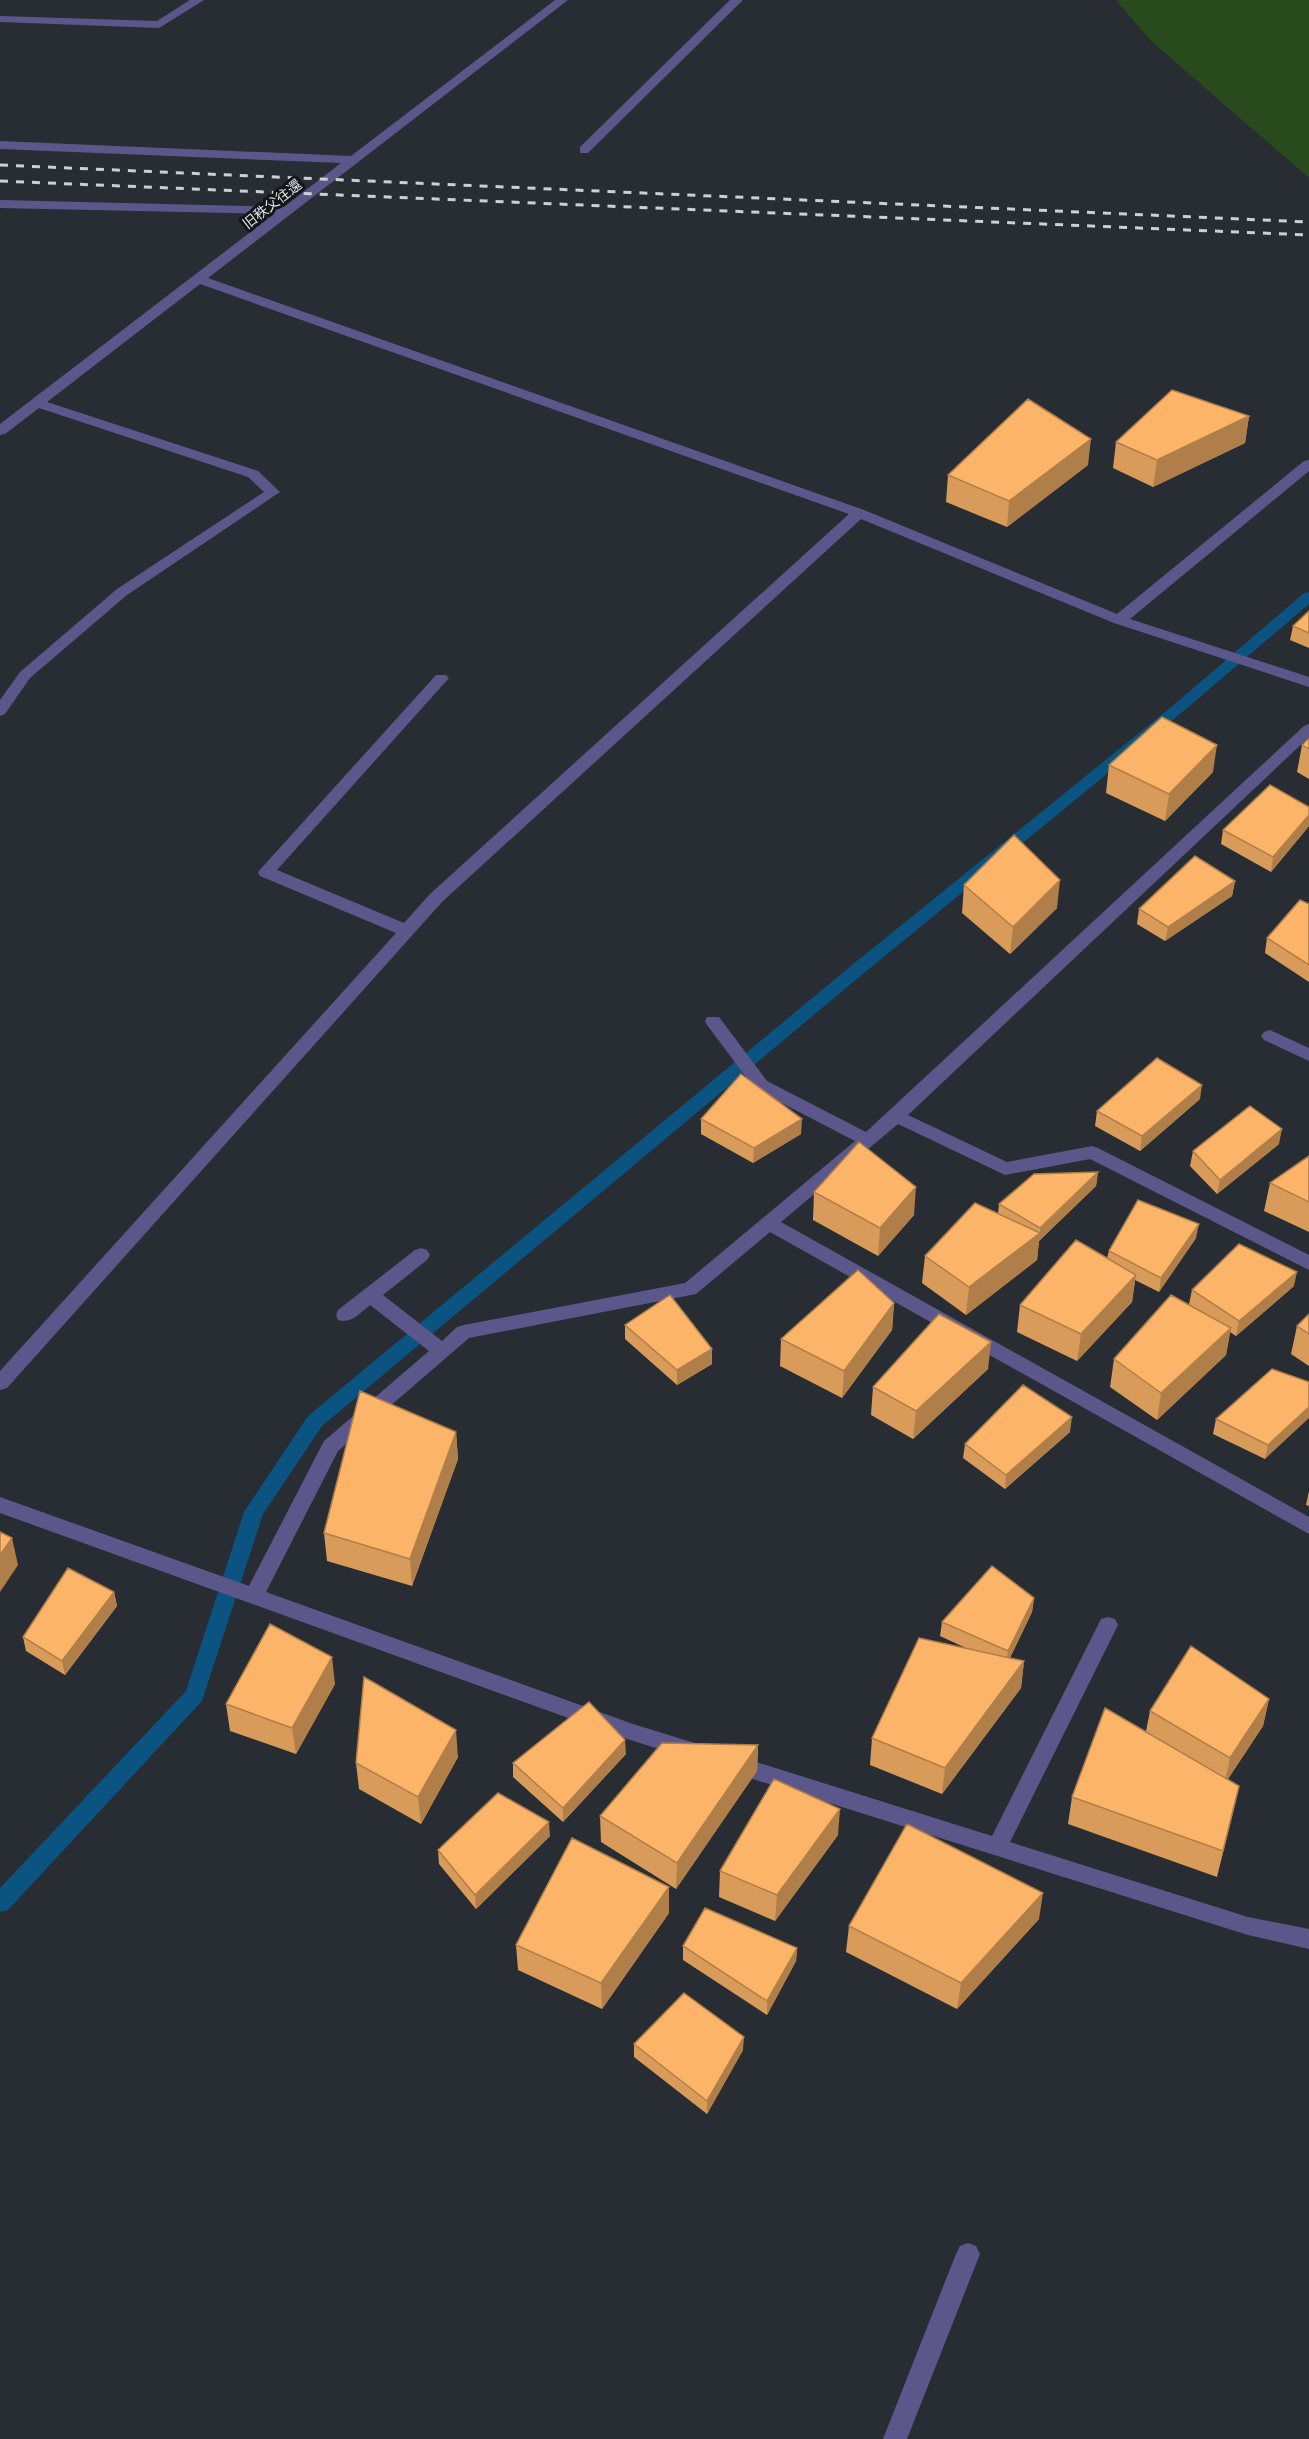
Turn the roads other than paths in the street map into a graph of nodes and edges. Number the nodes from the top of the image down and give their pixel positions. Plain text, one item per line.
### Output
1 (198, 0) edge
2 (562, 0) edge
3 (737, 0) edge
4 (0, 19) edge
5 (0, 145) edge
6 (584, 150) dead end
7 (353, 160) junction
8 (0, 204) edge
9 (287, 212) junction
10 (199, 279) junction
11 (37, 403) junction
12 (0, 431) edge
13 (1309, 464) edge
14 (859, 513) junction
15 (1119, 620) junction
16 (441, 678) dead end
17 (1309, 682) edge
18 (0, 711) edge
19 (1309, 729) edge
20 (407, 931) junction
21 (713, 1021) dead end
22 (1269, 1036) dead end
23 (1309, 1055) edge
24 (896, 1116) junction
25 (867, 1140) junction
26 (768, 1223) junction
27 (421, 1255) dead end
28 (1309, 1263) edge
29 (370, 1295) junction
30 (345, 1315) dead end
31 (440, 1350) junction
32 (0, 1383) edge
33 (0, 1505) edge
34 (1309, 1526) edge
35 (252, 1595) junction
36 (1108, 1625) dead end
37 (998, 1847) junction
38 (1309, 1939) edge
39 (968, 2254) dead end
40 (895, 2439) edge

1 - 4 street
2 - 7 street, 旧秩父往還
3 - 6 street
5 - 7 street
7 - 9 street, 旧秩父往還
8 - 9 street
9 - 10 street, 旧秩父往還
10 - 11 street, 旧秩父往還
10 - 14 street
11 - 12 street, 旧秩父往還
11 - 18 street
13 - 15 street
14 - 15 street
14 - 20 street
15 - 17 street
16 - 20 street
19 - 24 street
20 - 32 street
21 - 25 street
22 - 23 street
24 - 25 street
24 - 28 street
25 - 26 street
26 - 31 street
26 - 34 street
27 - 29 street
29 - 30 street
29 - 31 street
31 - 35 street
33 - 35 street
35 - 37 street
36 - 37 street
37 - 38 street
39 - 40 street

